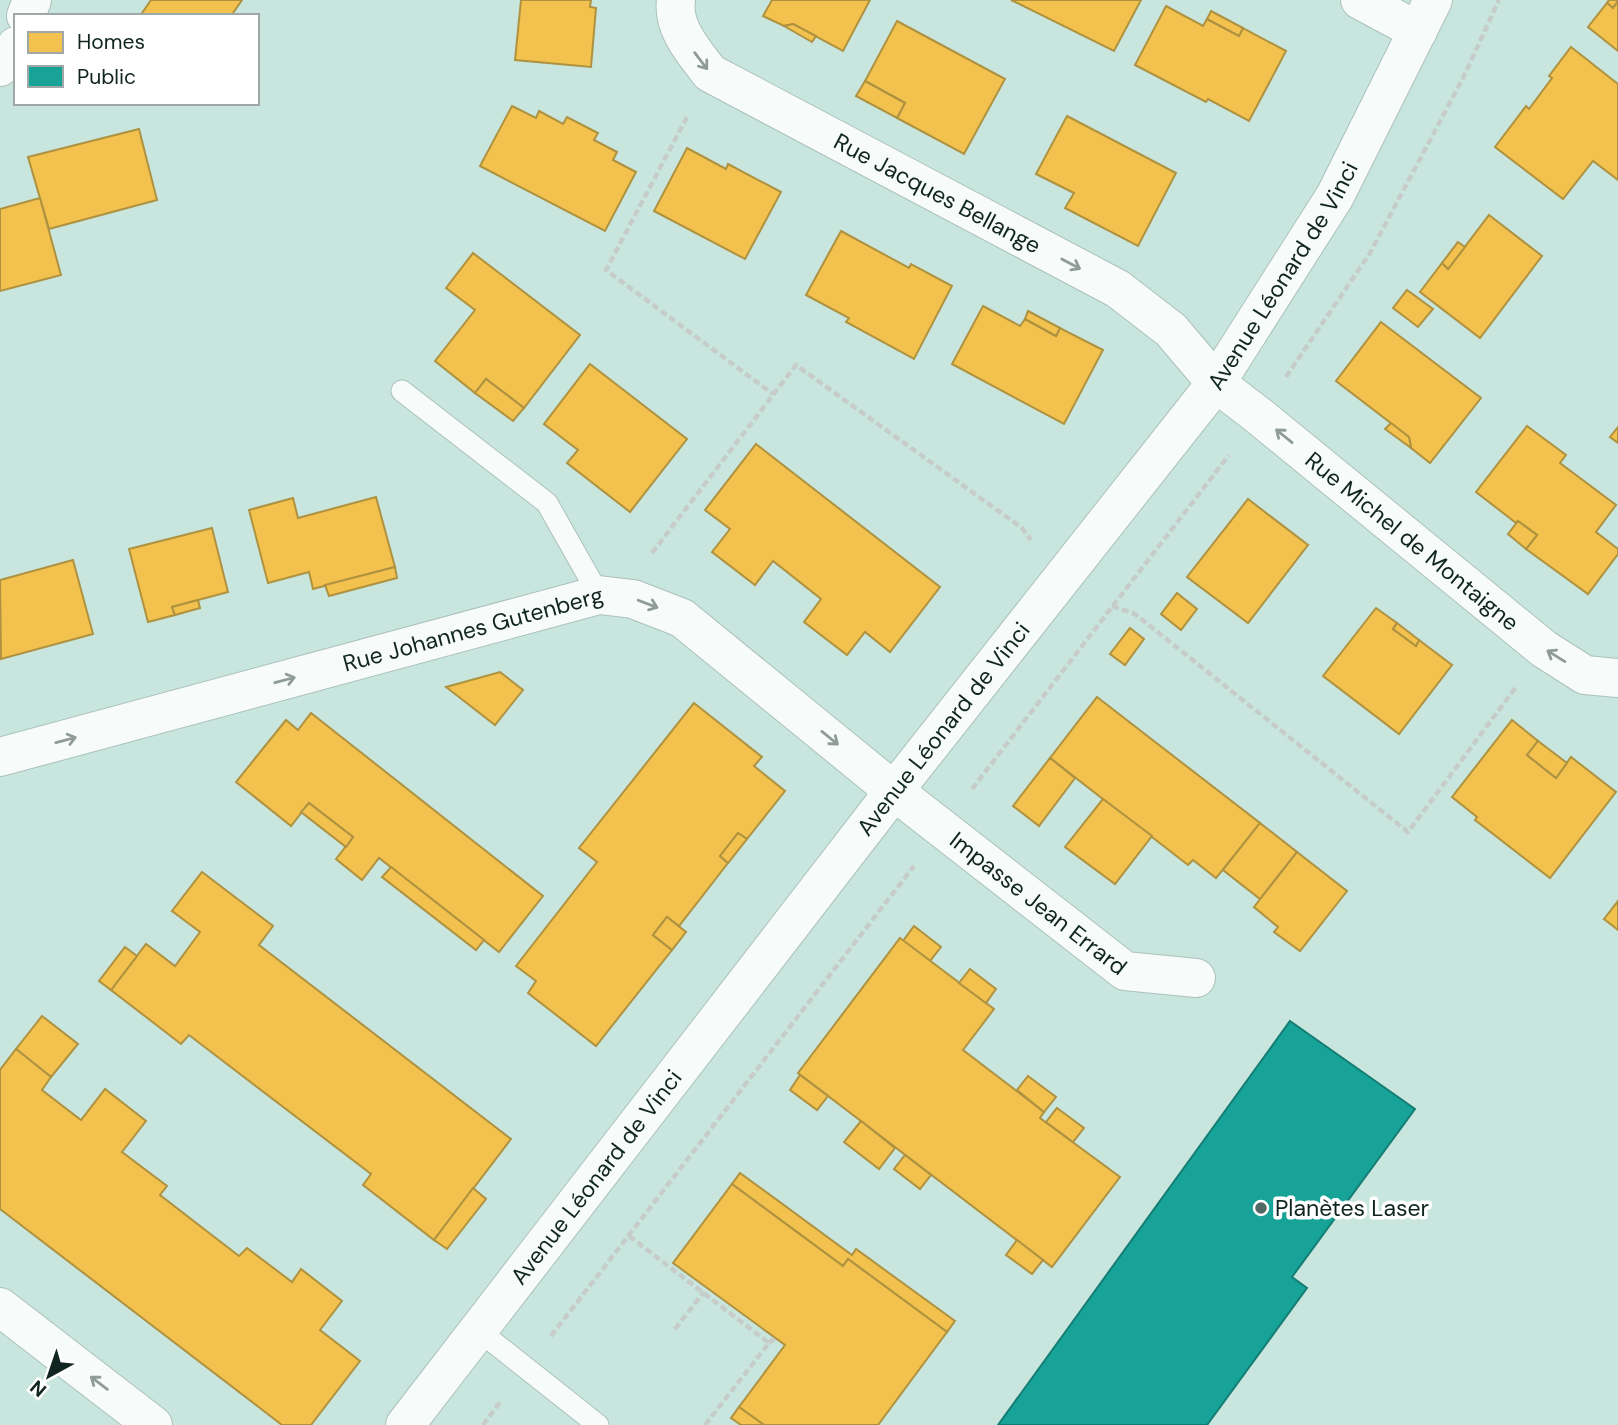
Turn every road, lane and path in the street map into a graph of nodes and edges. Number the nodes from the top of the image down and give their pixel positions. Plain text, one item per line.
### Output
1 (676, 0) edge
2 (1360, 0) edge
3 (1425, 15) edge
4 (14, 49) edge
5 (0, 68) edge
6 (710, 73) junction
7 (1216, 383) junction
8 (402, 391) dead end
9 (773, 394) junction
10 (1060, 579) junction
11 (616, 597) junction
12 (1544, 649) junction
13 (1618, 678) edge
14 (0, 757) edge
15 (894, 791) junction
16 (1196, 978) dead end
17 (629, 1236) dead end
18 (704, 1293) junction
19 (0, 1307) edge
20 (675, 1329) dead end
21 (478, 1330) junction
22 (775, 1338) dead end
23 (769, 1343) junction
24 (153, 1425) edge
25 (405, 1425) edge
26 (598, 1425) edge
27 (705, 1425) edge

1 -> 6 street, Rue Jacques Bellange
2 - 3 street
3 - 7 street, Avenue Léonard de Vinci
4 - 5 street
6 -> 7 street, Rue Jacques Bellange
6 - 9 path
7 - 10 street, Avenue Léonard de Vinci
12 -> 7 street, Rue Michel de Montaigne
8 - 11 lane
9 - 10 path
9 - 11 path
10 - 12 path
10 - 15 street, Avenue Léonard de Vinci
14 -> 11 street, Rue Johannes Gutenberg
11 -> 15 street, Rue Johannes Gutenberg
13 -> 12 street, Rue Michel de Montaigne
15 - 16 street, Impasse Jean Errard
15 - 21 street, Avenue Léonard de Vinci
17 - 18 path
18 - 20 path
18 - 23 path
24 -> 19 street
21 - 25 street, Avenue Léonard de Vinci
21 - 26 lane
22 - 23 path
23 - 27 path

